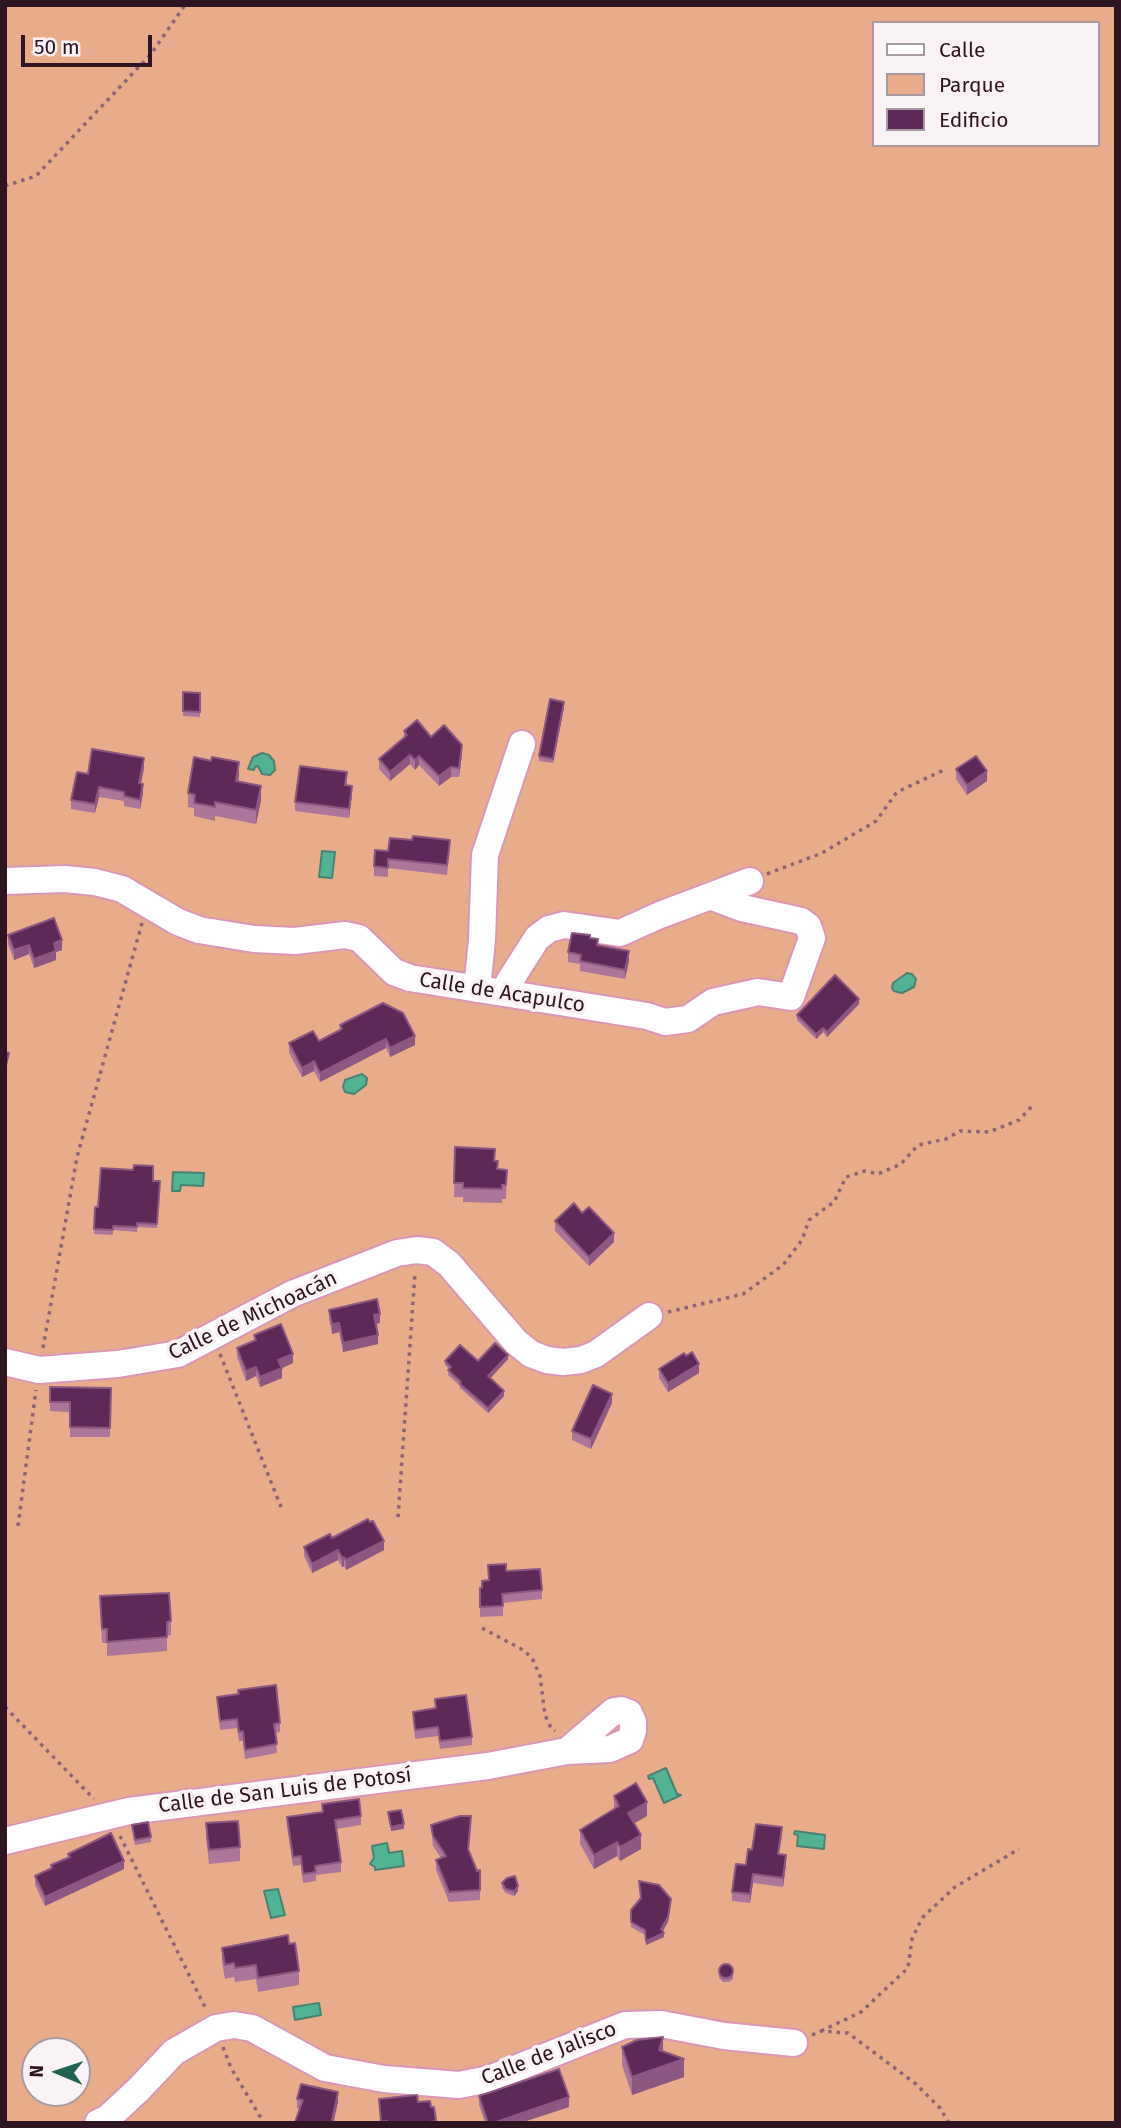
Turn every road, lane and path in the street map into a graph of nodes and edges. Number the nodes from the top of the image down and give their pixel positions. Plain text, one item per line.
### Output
1 (185, 5) edge
2 (5, 186) edge
3 (522, 744) dead end
4 (946, 769) dead end
5 (5, 881) edge
6 (750, 881) joint
7 (710, 896) junction
8 (147, 904) junction
9 (477, 989) junction
10 (505, 993) junction
11 (1034, 1104) dead end
12 (416, 1250) junction
13 (649, 1316) joint
14 (213, 1335) junction
15 (5, 1362) edge
16 (39, 1370) junction
17 (281, 1507) dead end
18 (398, 1517) dead end
19 (18, 1526) dead end
20 (482, 1628) dead end
21 (5, 1707) edge
22 (574, 1745) joint
23 (110, 1815) junction
24 (5, 1841) edge
25 (1019, 1849) dead end
26 (216, 2028) junction
27 (821, 2031) junction
28 (794, 2043) joint
29 (98, 2123) edge
30 (264, 2123) edge
31 (949, 2123) edge

1 - 2 path
3 - 9 street
4 - 6 path
5 - 8 street, Calle de Acapulco
6 - 7 street
7 - 10 street
7 - 10 street, Calle de Acapulco
8 - 9 street, Calle de Acapulco
8 - 16 path
9 - 10 street, Calle de Acapulco
11 - 13 path
12 - 13 street
12 - 14 street, Calle de Michoacán
12 - 18 path
14 - 16 street, Calle de Michoacán
14 - 17 path
15 - 16 street, Calle de Michoacán
16 - 19 path
20 - 22 path
21 - 23 path
22 - 23 street, Calle de San Luis de Potosí
23 - 24 street, Calle de San Luis de Potosí
23 - 26 path
25 - 27 path
26 - 28 street, Calle de Jalisco
26 - 29 street, Calle de Jalisco
26 - 30 path
27 - 28 path
27 - 31 path

